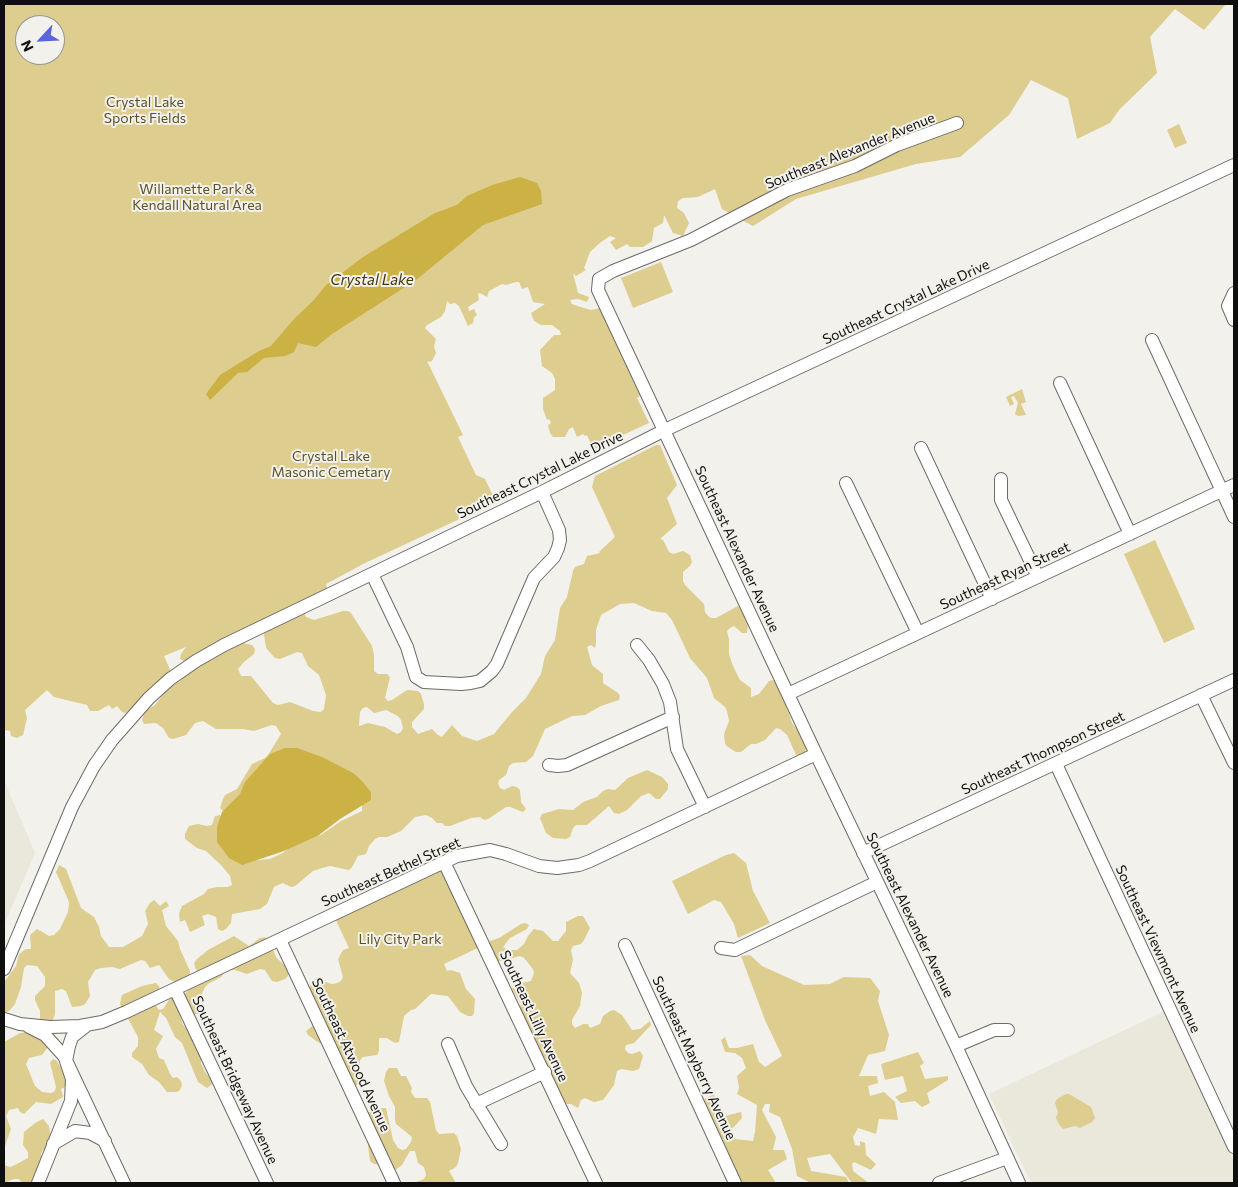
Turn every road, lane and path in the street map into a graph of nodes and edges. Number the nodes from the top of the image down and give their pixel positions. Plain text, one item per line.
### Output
1 (957, 123) dead end
2 (1234, 165) edge
3 (1234, 293) edge
4 (1234, 320) edge
5 (1152, 340) dead end
6 (1060, 383) dead end
7 (665, 430) junction
8 (921, 448) dead end
9 (1001, 479) dead end
10 (846, 483) dead end
11 (1234, 485) edge
12 (1222, 491) junction
13 (542, 492) junction
14 (1234, 517) edge
15 (1130, 534) junction
16 (372, 574) junction
17 (1038, 577) junction
18 (992, 599) junction
19 (918, 633) junction
20 (636, 645) dead end
21 (1234, 680) edge
22 (788, 694) junction
23 (1201, 695) junction
24 (673, 717) junction
25 (816, 754) junction
26 (1234, 763) edge
27 (1056, 764) junction
28 (549, 765) dead end
29 (705, 807) junction
30 (863, 853) junction
31 (444, 862) junction
32 (877, 882) junction
33 (280, 940) junction
34 (625, 945) dead end
35 (721, 948) dead end
36 (4, 969) edge
37 (175, 989) junction
38 (4, 1019) edge
39 (20, 1024) junction
40 (86, 1026) junction
41 (1008, 1030) dead end
42 (448, 1044) dead end
43 (956, 1046) junction
44 (66, 1061) junction
45 (545, 1072) junction
46 (476, 1104) junction
47 (105, 1141) junction
48 (53, 1144) junction
49 (501, 1144) dead end
50 (1234, 1147) edge
51 (1007, 1158) junction
52 (38, 1183) edge
53 (124, 1183) edge
54 (267, 1183) edge
55 (394, 1183) edge
56 (596, 1183) edge
57 (735, 1183) edge
58 (939, 1183) edge
59 (1019, 1183) edge

1 - 7 street, Southeast Alexander Avenue
2 - 7 street, Southeast Crystal Lake Drive
3 - 4 street
5 - 12 street
6 - 15 street
7 - 13 street, Southeast Crystal Lake Drive
7 - 22 street, Southeast Alexander Avenue
8 - 18 street
9 - 17 street
10 - 19 street
11 - 12 street, Southeast Ryan Street
12 - 14 street
12 - 15 street, Southeast Ryan Street
13 - 16 street, Southeast Crystal Lake Drive
13 - 16 street
15 - 17 street, Southeast Ryan Street
16 - 36 street, Southeast Crystal Lake Drive
17 - 18 street, Southeast Ryan Street
18 - 19 street, Southeast Ryan Street
19 - 22 street, Southeast Ryan Street
20 - 24 street
21 - 23 street, Southeast Thompson Street
22 - 25 street, Southeast Alexander Avenue
23 - 26 street
23 - 27 street, Southeast Thompson Street
24 - 28 street
24 - 29 street
25 - 29 street, Southeast Bethel Street
25 - 30 street, Southeast Alexander Avenue
27 - 30 street, Southeast Thompson Street
27 - 50 street, Southeast Viewmont Avenue
29 - 31 street, Southeast Bethel Street
30 - 32 street, Southeast Alexander Avenue
31 - 33 street, Southeast Bethel Street
31 - 45 street, Southeast Lilly Avenue
32 - 35 street
32 - 43 street, Southeast Alexander Avenue
33 - 37 street, Southeast Bethel Street
33 - 55 street, Southeast Atwood Avenue
34 - 57 street, Southeast Mayberry Avenue
37 - 40 street, Southeast Bethel Street
37 - 54 street, Southeast Bridgeway Avenue
38 - 39 street, Southeast Bethel Street
39 - 40 street, Southeast Bethel Street
39 - 44 street
40 - 44 street
41 - 43 street
42 - 46 street
43 - 51 street, Southeast Alexander Avenue
44 - 47 street
44 - 48 street
45 - 46 street
45 - 56 street, Southeast Lilly Avenue
46 - 49 street
47 - 48 street
47 - 53 street
48 - 52 street
51 - 58 street
51 - 59 street, Southeast Alexander Avenue

